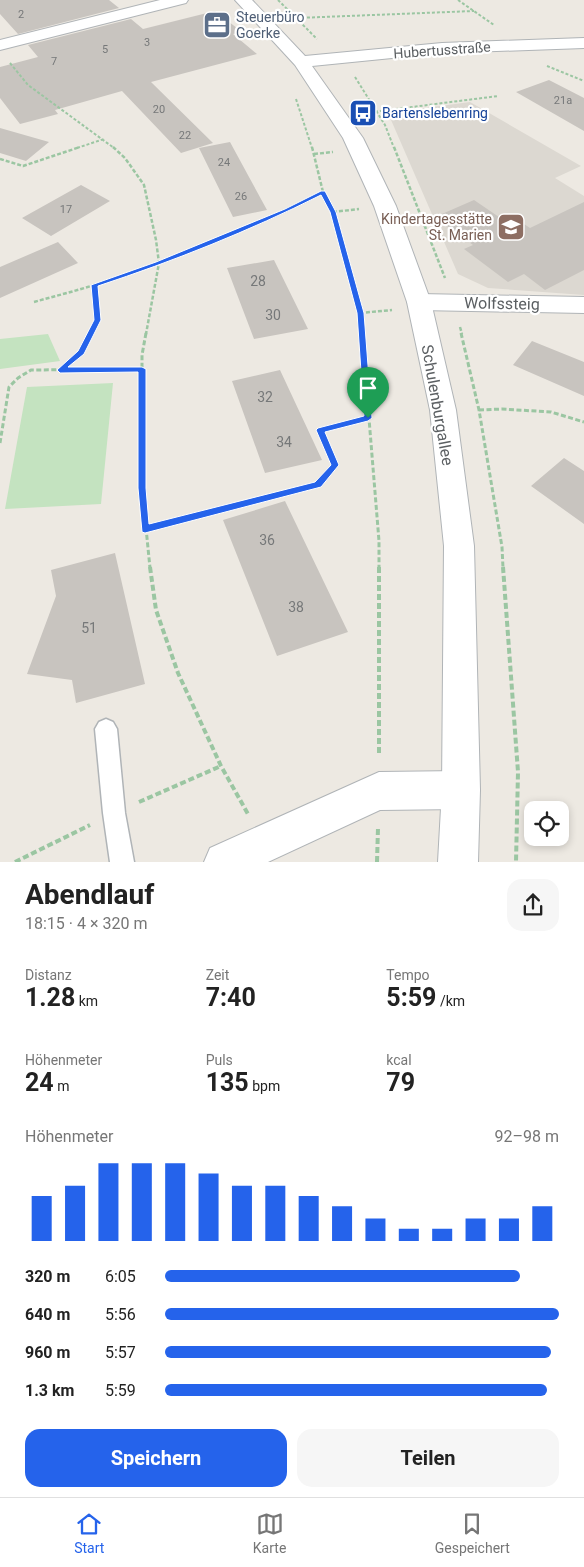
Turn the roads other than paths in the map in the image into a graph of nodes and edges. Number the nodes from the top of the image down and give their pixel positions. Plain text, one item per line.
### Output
1 (180, 0) edge
2 (243, 0) edge
3 (584, 43) edge
4 (3, 52) edge
5 (301, 62) junction
6 (419, 302) junction
7 (584, 305) edge
8 (106, 729) dead end
9 (461, 790) junction
10 (122, 862) edge
11 (224, 862) edge
12 (458, 862) edge

1 - 4 street
2 - 5 street, Schulenburgallee
3 - 5 street, Hubertusstraße
5 - 6 street, Schulenburgallee
6 - 7 street, Wolfssteig
6 - 9 street, Schulenburgallee
8 - 10 lane
9 - 11 street
9 - 12 street, Schulenburgallee

